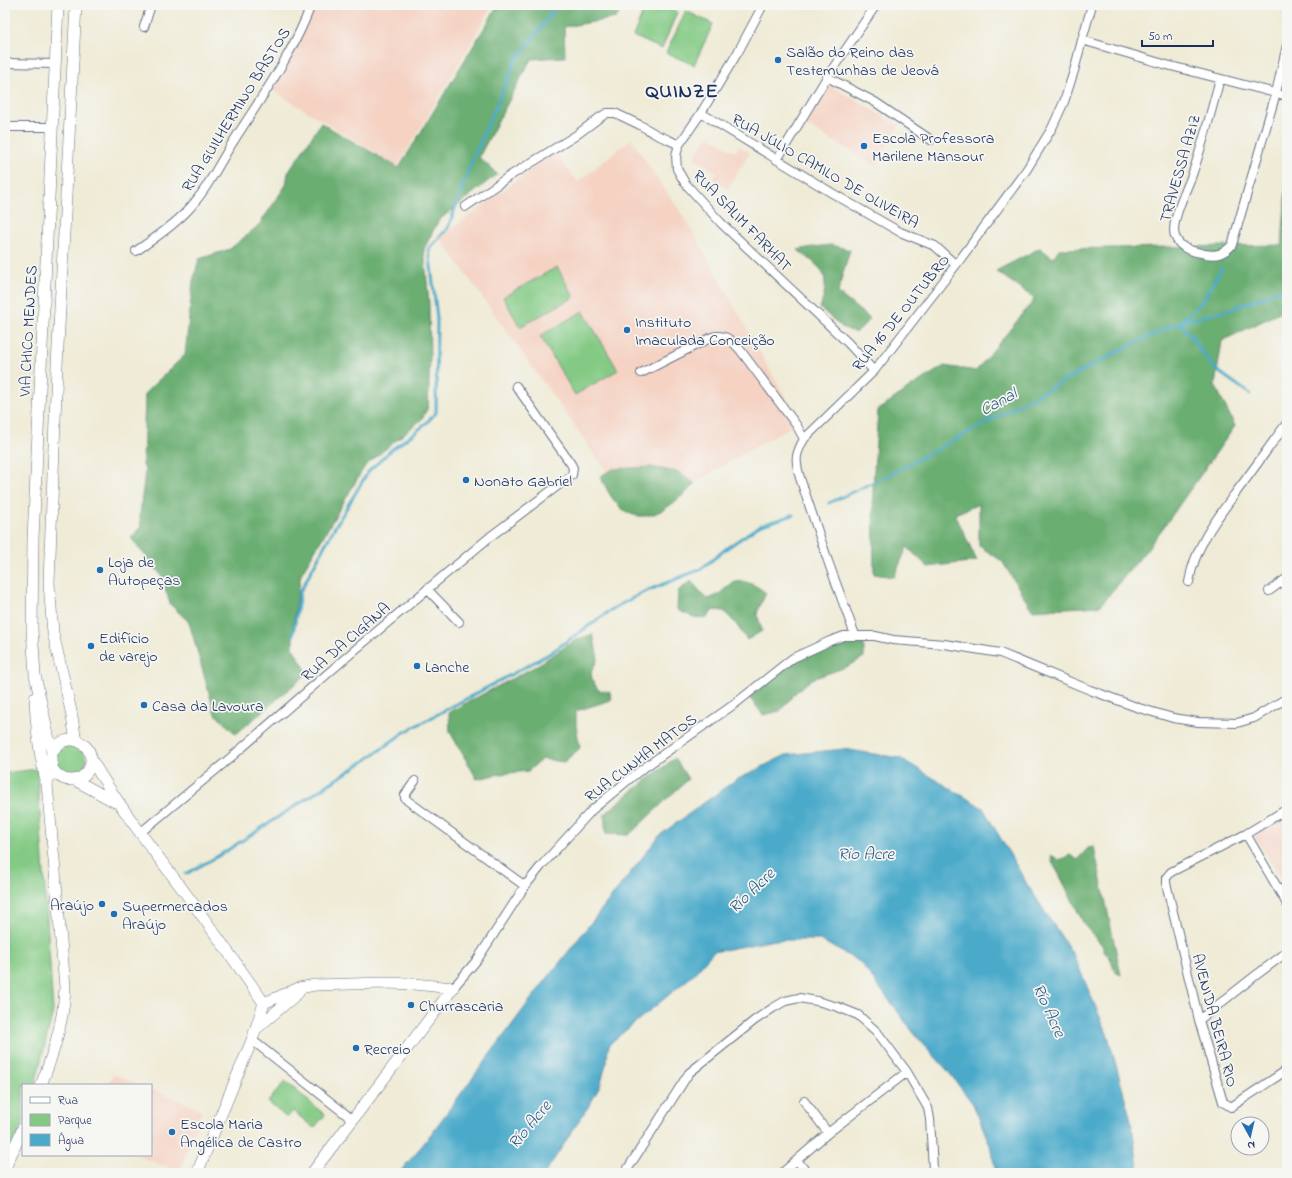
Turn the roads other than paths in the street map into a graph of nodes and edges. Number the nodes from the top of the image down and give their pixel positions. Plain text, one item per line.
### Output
1 (58, 5) edge
2 (76, 5) edge
3 (151, 5) edge
4 (311, 5) edge
5 (763, 5) edge
6 (876, 5) edge
7 (1092, 5) edge
8 (144, 27) dead end
9 (1082, 40) junction
10 (1287, 45) edge
11 (5, 63) edge
12 (56, 64) junction
13 (827, 77) junction
14 (1220, 79) junction
15 (1276, 93) junction
16 (1287, 96) edge
17 (701, 113) junction
18 (5, 127) edge
19 (53, 127) junction
20 (931, 140) dead end
21 (679, 145) junction
22 (777, 160) junction
23 (465, 207) dead end
24 (136, 251) dead end
25 (956, 265) junction
26 (874, 371) junction
27 (641, 372) dead end
28 (516, 386) dead end
29 (1287, 423) edge
30 (804, 439) junction
31 (1287, 578) edge
32 (1189, 582) dead end
33 (428, 589) junction
34 (1269, 591) dead end
35 (459, 622) dead end
36 (855, 635) junction
37 (35, 675) junction
38 (1286, 702) edge
39 (76, 741) junction
40 (52, 753) junction
41 (91, 759) junction
42 (52, 768) junction
43 (72, 780) junction
44 (415, 781) dead end
45 (47, 784) junction
46 (48, 802) junction
47 (121, 805) junction
48 (1287, 809) edge
49 (140, 833) junction
50 (1246, 834) junction
51 (525, 886) junction
52 (1287, 904) edge
53 (1287, 952) edge
54 (307, 987) junction
55 (453, 988) junction
56 (264, 1003) junction
57 (1199, 1020) junction
58 (256, 1028) junction
59 (252, 1040) junction
60 (1287, 1070) edge
61 (907, 1072) junction
62 (41, 1084) edge
63 (804, 1101) dead end
64 (353, 1120) junction
65 (22, 1130) edge
66 (828, 1133) junction
67 (797, 1160) junction
68 (5, 1168) edge
69 (197, 1173) edge
70 (312, 1173) edge
71 (625, 1173) edge
72 (782, 1173) edge
73 (807, 1173) edge
74 (935, 1173) edge

1 - 12 main road, VIA CHICO MENDES
2 - 39 main road, VIA CHICO MENDES
3 - 8 street
4 - 24 street, RUA GUILHERMINO BASTOS
5 - 17 street, RUA SALIM FARHAT
6 - 13 street
7 - 9 street, RUA 16 DE OUTUBRO
9 - 14 street
9 - 25 street, RUA 16 DE OUTUBRO
10 - 15 street, TRAVESSA AZIZ
11 - 12 street
12 - 19 main road, VIA CHICO MENDES
13 - 20 street
13 - 22 street
14 - 15 street
14 - 15 street, TRAVESSA AZIZ
15 - 16 street
17 - 21 street, RUA SALIM FARHAT
17 - 22 street, RUA JÚLIO CAMILO DE OLIVEIRA
18 - 19 street
19 - 37 main road, VIA CHICO MENDES
21 - 23 street
21 - 26 street, RUA SALIM FARHAT
22 - 25 street, RUA JÚLIO CAMILO DE OLIVEIRA
25 - 26 street, RUA 16 DE OUTUBRO
26 - 30 street, RUA 16 DE OUTUBRO
27 - 30 street
28 - 33 street, RUA DA CIGANA
29 - 32 street
30 - 36 street, RUA 16 DE OUTUBRO
31 - 34 street
33 - 35 street
33 - 49 street, RUA DA CIGANA
36 - 38 street, RUA CUNHA MATOS
36 - 51 street, RUA CUNHA MATOS
37 - 40 main road, VIA CHICO MENDES
37 - 45 main road
39 - 40 main road
39 - 41 main road
40 - 42 main road
41 - 43 main road
41 - 47 main road
42 - 43 main road
42 - 45 main road
43 - 46 main road
43 - 47 main road
44 - 51 street
45 - 46 main road
46 - 62 main road
47 - 49 main road
48 - 50 street
49 - 56 main road
50 - 52 street
50 - 57 street, AVENIDA BEIRA RIO
51 - 55 street, RUA CUNHA MATOS
53 - 57 street
54 - 55 main road
54 - 56 main road
54 - 58 main road
55 - 64 main road
56 - 58 main road
57 - 60 street, AVENIDA BEIRA RIO
58 - 59 main road
59 - 64 street
59 - 69 main road
61 - 66 street
61 - 71 street
61 - 74 street
63 - 66 street
64 - 70 main road
65 - 68 main road
66 - 67 street
67 - 72 street
67 - 73 street

